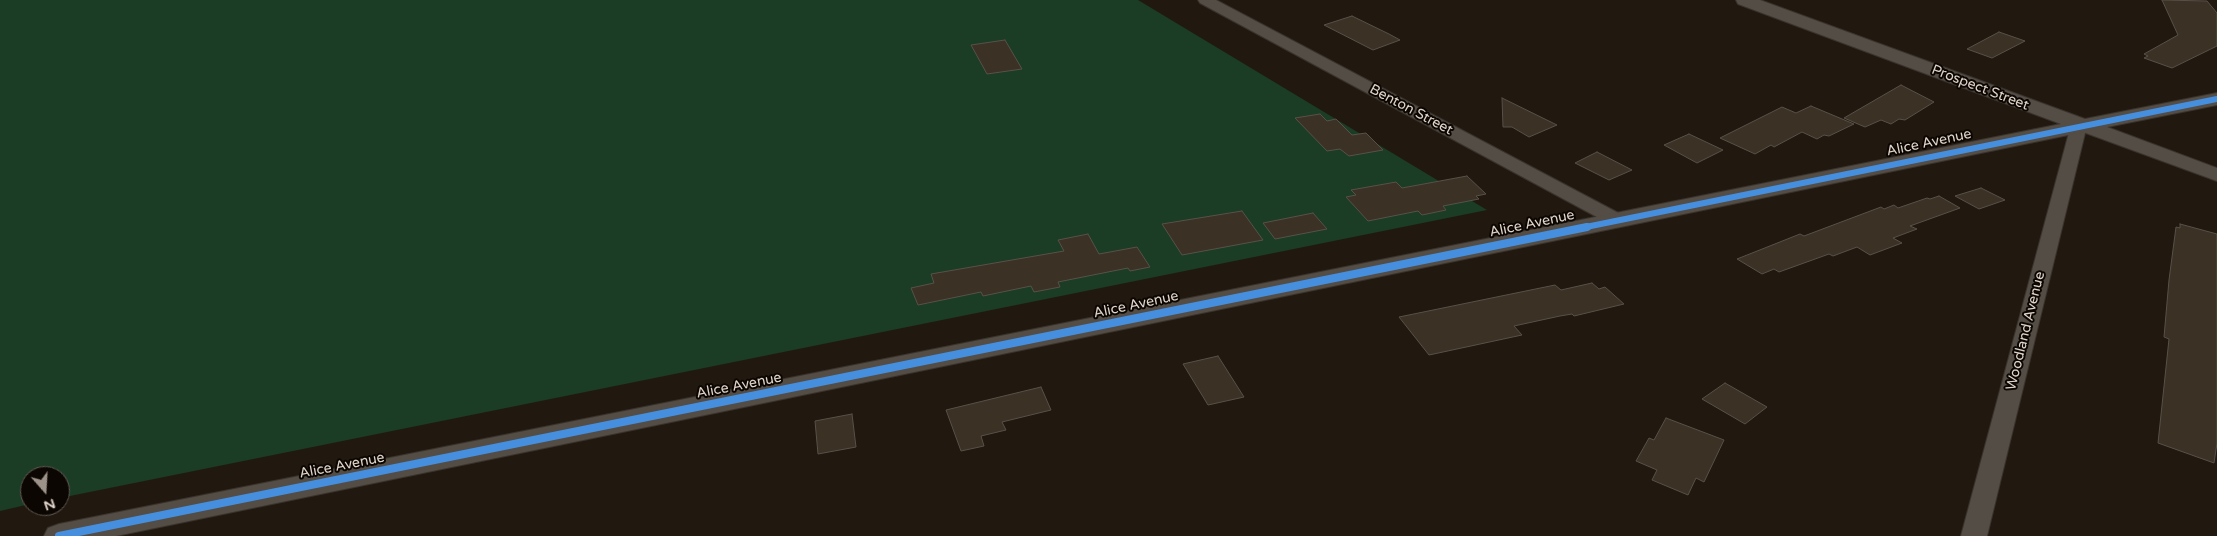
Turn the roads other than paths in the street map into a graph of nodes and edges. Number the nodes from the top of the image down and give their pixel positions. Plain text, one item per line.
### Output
1 (1205, 0) edge
2 (1744, 0) edge
3 (2217, 98) edge
4 (2079, 126) junction
5 (2217, 175) edge
6 (1617, 220) junction
7 (59, 536) edge
8 (1974, 536) edge

1 - 6 street, Benton Street
2 - 4 street, Prospect Street
3 - 4 street, Alice Avenue
4 - 5 street, Prospect Street
4 - 6 street, Alice Avenue
4 - 8 street, Woodland Avenue
6 - 7 street, Alice Avenue

